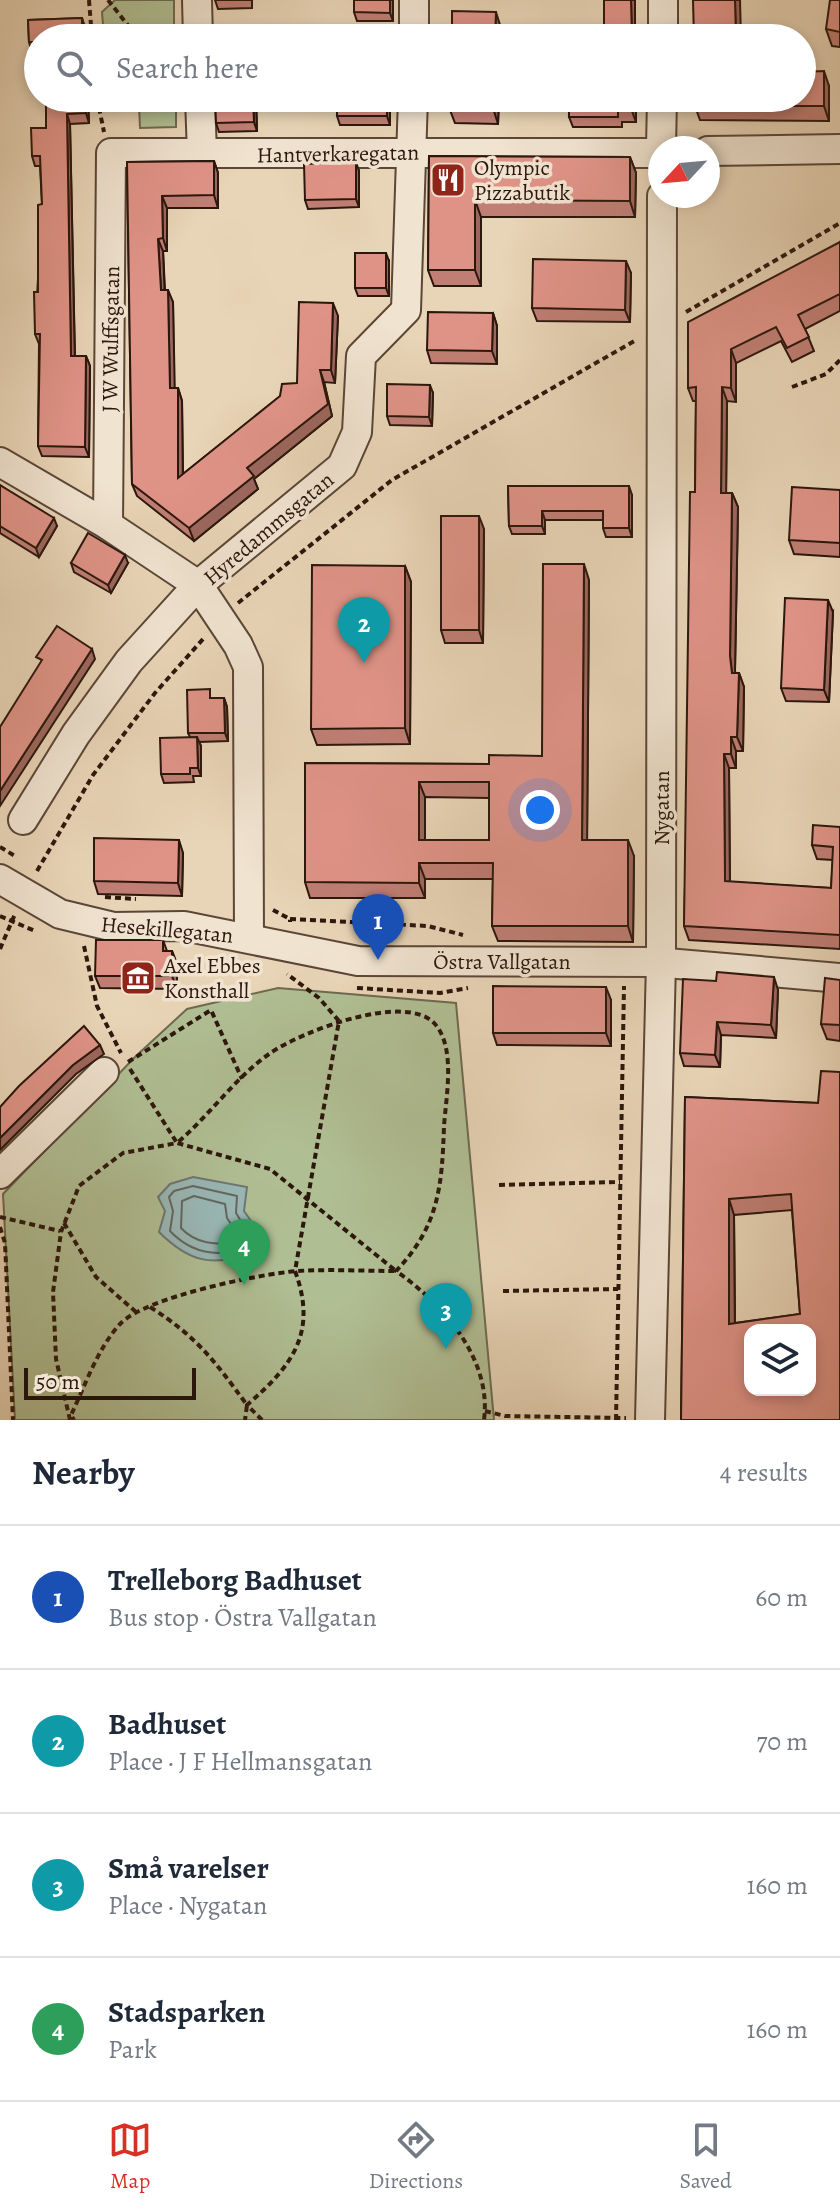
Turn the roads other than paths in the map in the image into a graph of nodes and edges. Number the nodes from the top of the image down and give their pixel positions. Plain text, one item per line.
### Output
1 (197, 0) edge
2 (414, 0) edge
3 (663, 0) edge
4 (198, 24) edge
5 (414, 24) edge
6 (663, 24) edge
7 (200, 112) edge
8 (413, 112) edge
9 (662, 112) edge
10 (661, 136) edge
11 (840, 149) edge
12 (648, 150) edge
13 (720, 151) edge
14 (412, 152) junction
15 (111, 153) joint
16 (202, 154) junction
17 (662, 208) edge
18 (0, 462) edge
19 (108, 525) junction
20 (198, 585) junction
21 (23, 820) dead end
22 (21, 881) edge
23 (249, 937) junction
24 (661, 962) junction
25 (840, 978) edge
26 (115, 1067) road end
27 (0, 1174) edge
28 (650, 1419) edge

1 - 4 street
2 - 5 street
3 - 6 street
7 - 16 street
8 - 14 street, Hyredammsgatan
9 - 10 street
11 - 13 street
12 - 14 street, Hantverkaregatan
14 - 16 street, Hantverkaregatan
14 - 20 street, Hyredammsgatan
15 - 16 street, Hantverkaregatan
15 - 19 street, J W Wulffsgatan
17 - 24 street, Nygatan
18 - 19 street
19 - 20 street
20 - 21 street, Hyredammsgatan
20 - 23 street
22 - 23 street, Hesekillegatan
23 - 24 street, Östra Vallgatan
24 - 25 street, Östra Vallgatan
24 - 28 street, Nygatan
26 - 27 street

